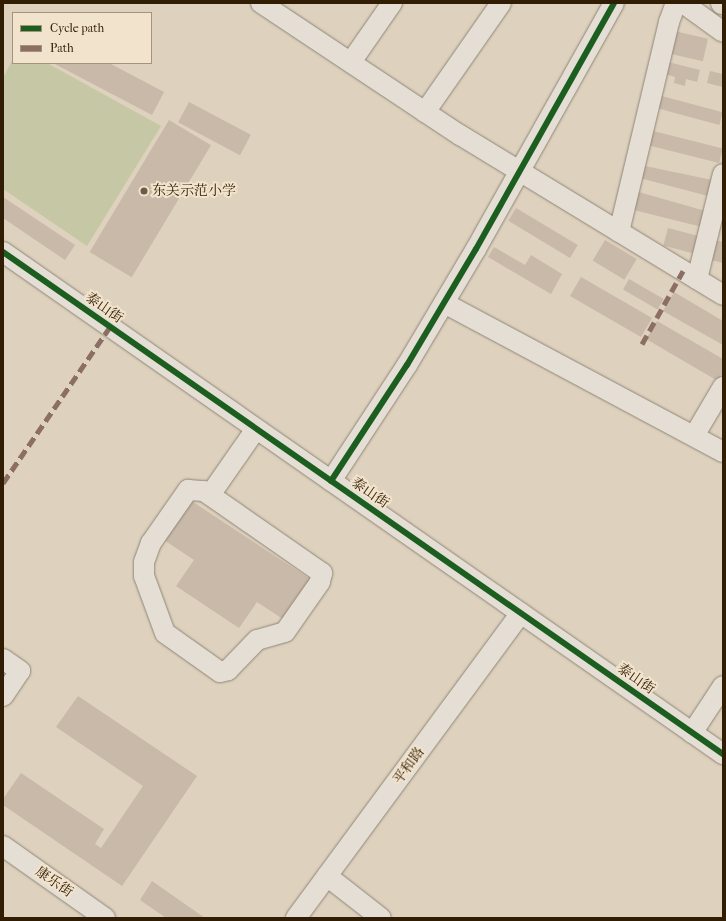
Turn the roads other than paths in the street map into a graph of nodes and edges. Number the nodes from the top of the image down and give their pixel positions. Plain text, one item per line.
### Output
1 (392, 3) edge
2 (501, 3) edge
3 (613, 3) edge
4 (676, 3) edge
5 (683, 3) edge
6 (273, 6) edge
7 (723, 32) edge
8 (351, 62) junction
9 (425, 112) junction
10 (520, 171) junction
11 (723, 174) edge
12 (619, 232) junction
13 (3, 252) edge
14 (697, 279) junction
15 (723, 295) edge
16 (444, 303) junction
17 (723, 387) edge
18 (256, 429) junction
19 (694, 436) junction
20 (723, 452) edge
21 (331, 481) junction
22 (210, 495) junction
23 (521, 614) junction
24 (3, 659) edge
25 (723, 686) edge
26 (3, 696) edge
27 (692, 733) junction
28 (723, 754) edge
29 (3, 846) edge
30 (327, 876) junction
31 (105, 918) edge
32 (296, 918) edge
33 (381, 918) edge

1 - 8 street
2 - 9 street
3 - 10 street
4 - 12 street
5 - 7 street
6 - 8 street
8 - 9 street
9 - 10 street
10 - 12 street
10 - 16 street
11 - 14 street
12 - 14 street
13 - 18 street, 泰山街
14 - 15 street
16 - 19 street
16 - 21 street
17 - 19 street
18 - 21 street, 泰山街
18 - 22 street
19 - 20 street
21 - 23 street, 泰山街
22 - 22 street
23 - 27 street, 泰山街
23 - 30 street, 平和路
24 - 26 street
25 - 27 street
27 - 28 street, 泰山街
29 - 31 street, 康乐街
30 - 32 street, 平和路
30 - 33 street

